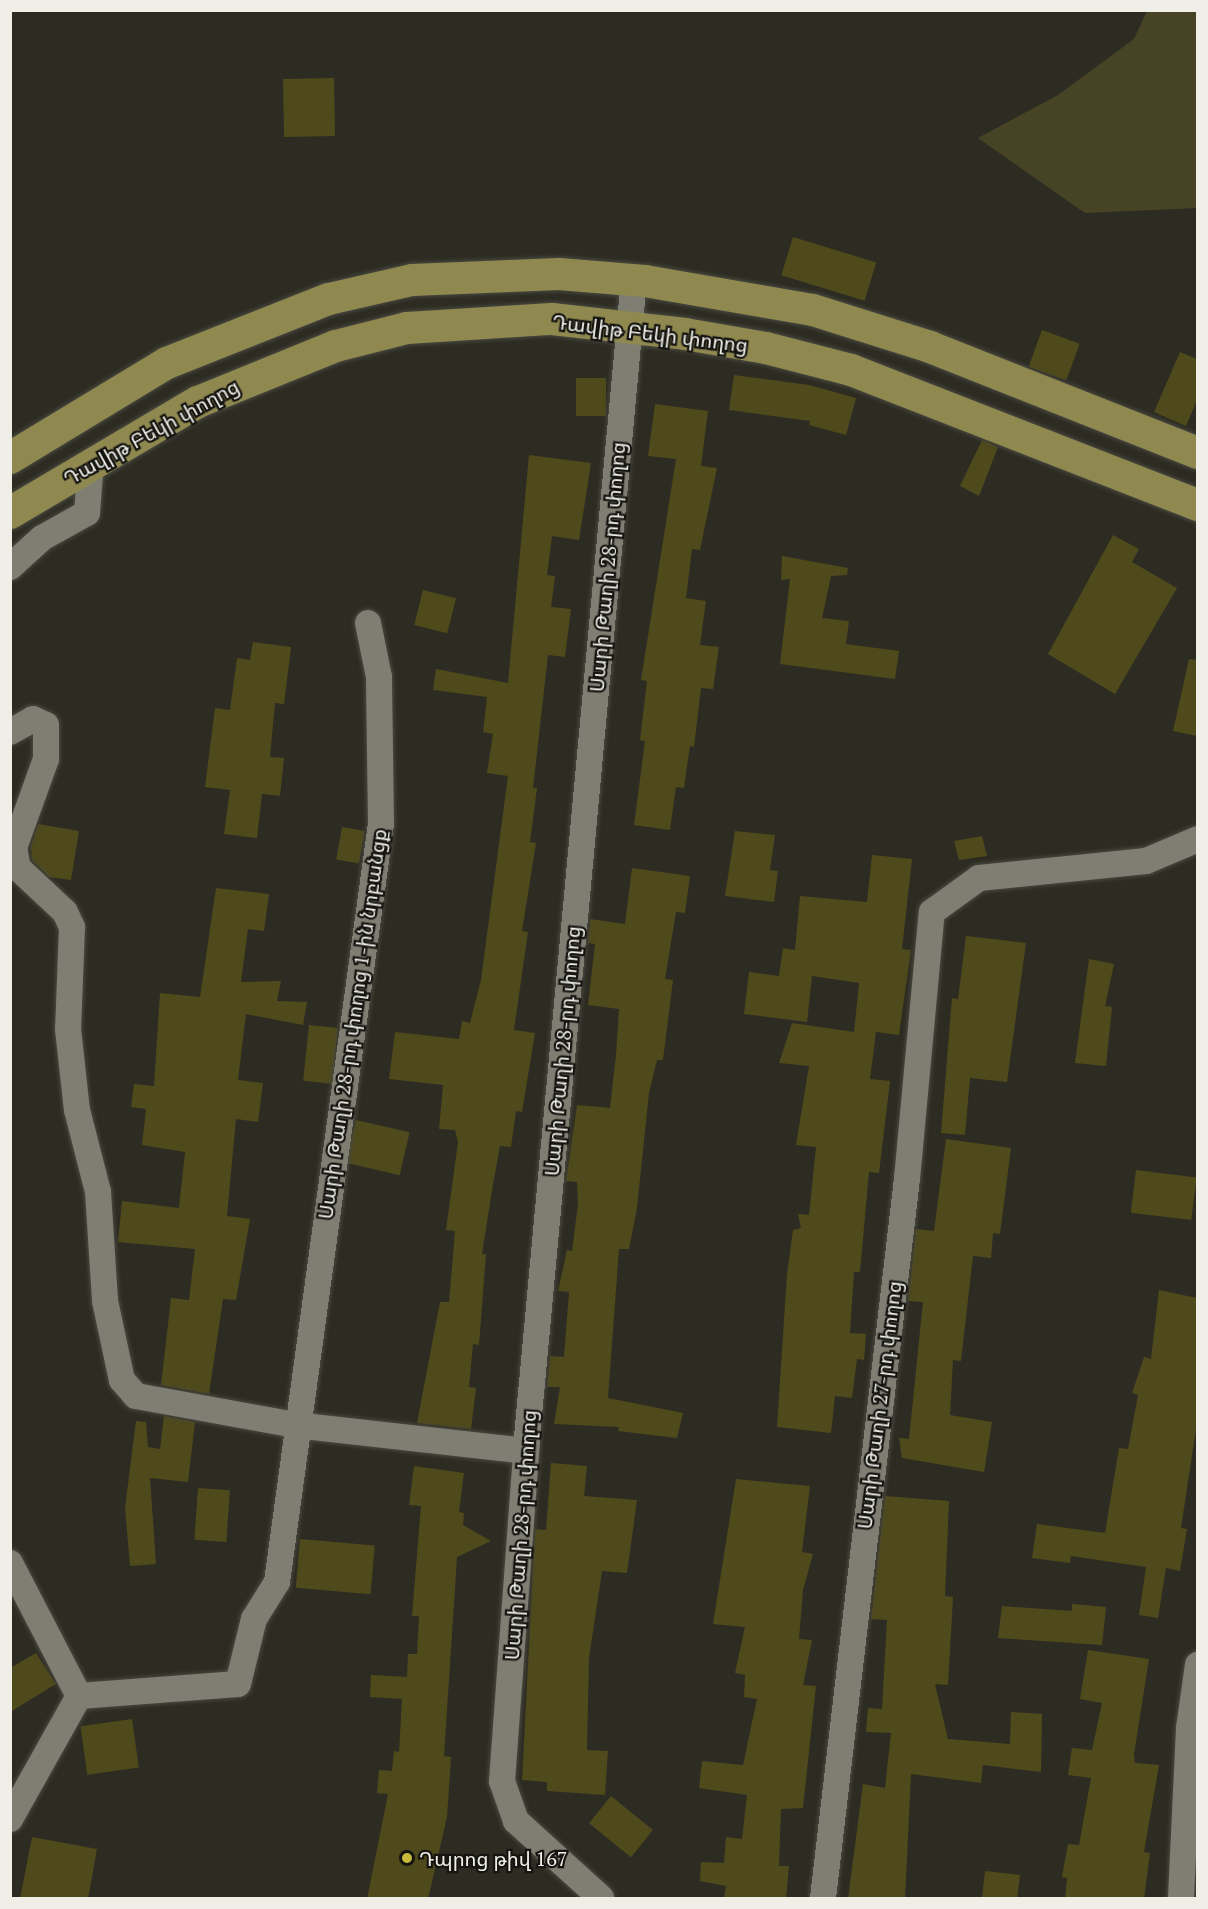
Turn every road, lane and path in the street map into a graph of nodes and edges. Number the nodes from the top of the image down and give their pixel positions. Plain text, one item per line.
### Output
1 (634, 279) junction
2 (630, 326) junction
3 (1197, 453) edge
4 (10, 458) edge
5 (91, 462) junction
6 (1197, 505) edge
7 (10, 513) edge
8 (10, 567) edge
9 (368, 623) dead end
10 (10, 732) edge
11 (1197, 839) edge
12 (295, 1425) junction
13 (526, 1451) junction
14 (10, 1563) edge
15 (1197, 1665) edge
16 (79, 1696) junction
17 (10, 1819) edge
18 (601, 1899) edge
19 (823, 1899) edge
20 (1181, 1899) edge

1 - 2 street, Սարի Թաղի 28-րդ փողոց
1 - 3 main road
1 - 4 main road
2 - 5 main road, Դավիթ Բեկի փողոց
2 - 6 main road, Դավիթ Բեկի փողոց
2 - 13 street, Սարի Թաղի 28-րդ փողոց
5 - 7 main road, Դավիթ Բեկի փողոց
5 - 8 street
9 - 12 street, Սարի Թաղի 28-րդ փողոց 1-ին նրբանցք
10 - 12 street
11 - 19 street, Սարի Թաղի 27-րդ փողոց
12 - 13 street
12 - 16 street, Սարի Թաղի 28-րդ փողոց 1-ին նրբանցք
13 - 18 street, Սարի Թաղի 28-րդ փողոց
14 - 16 street
15 - 20 street
16 - 17 street

